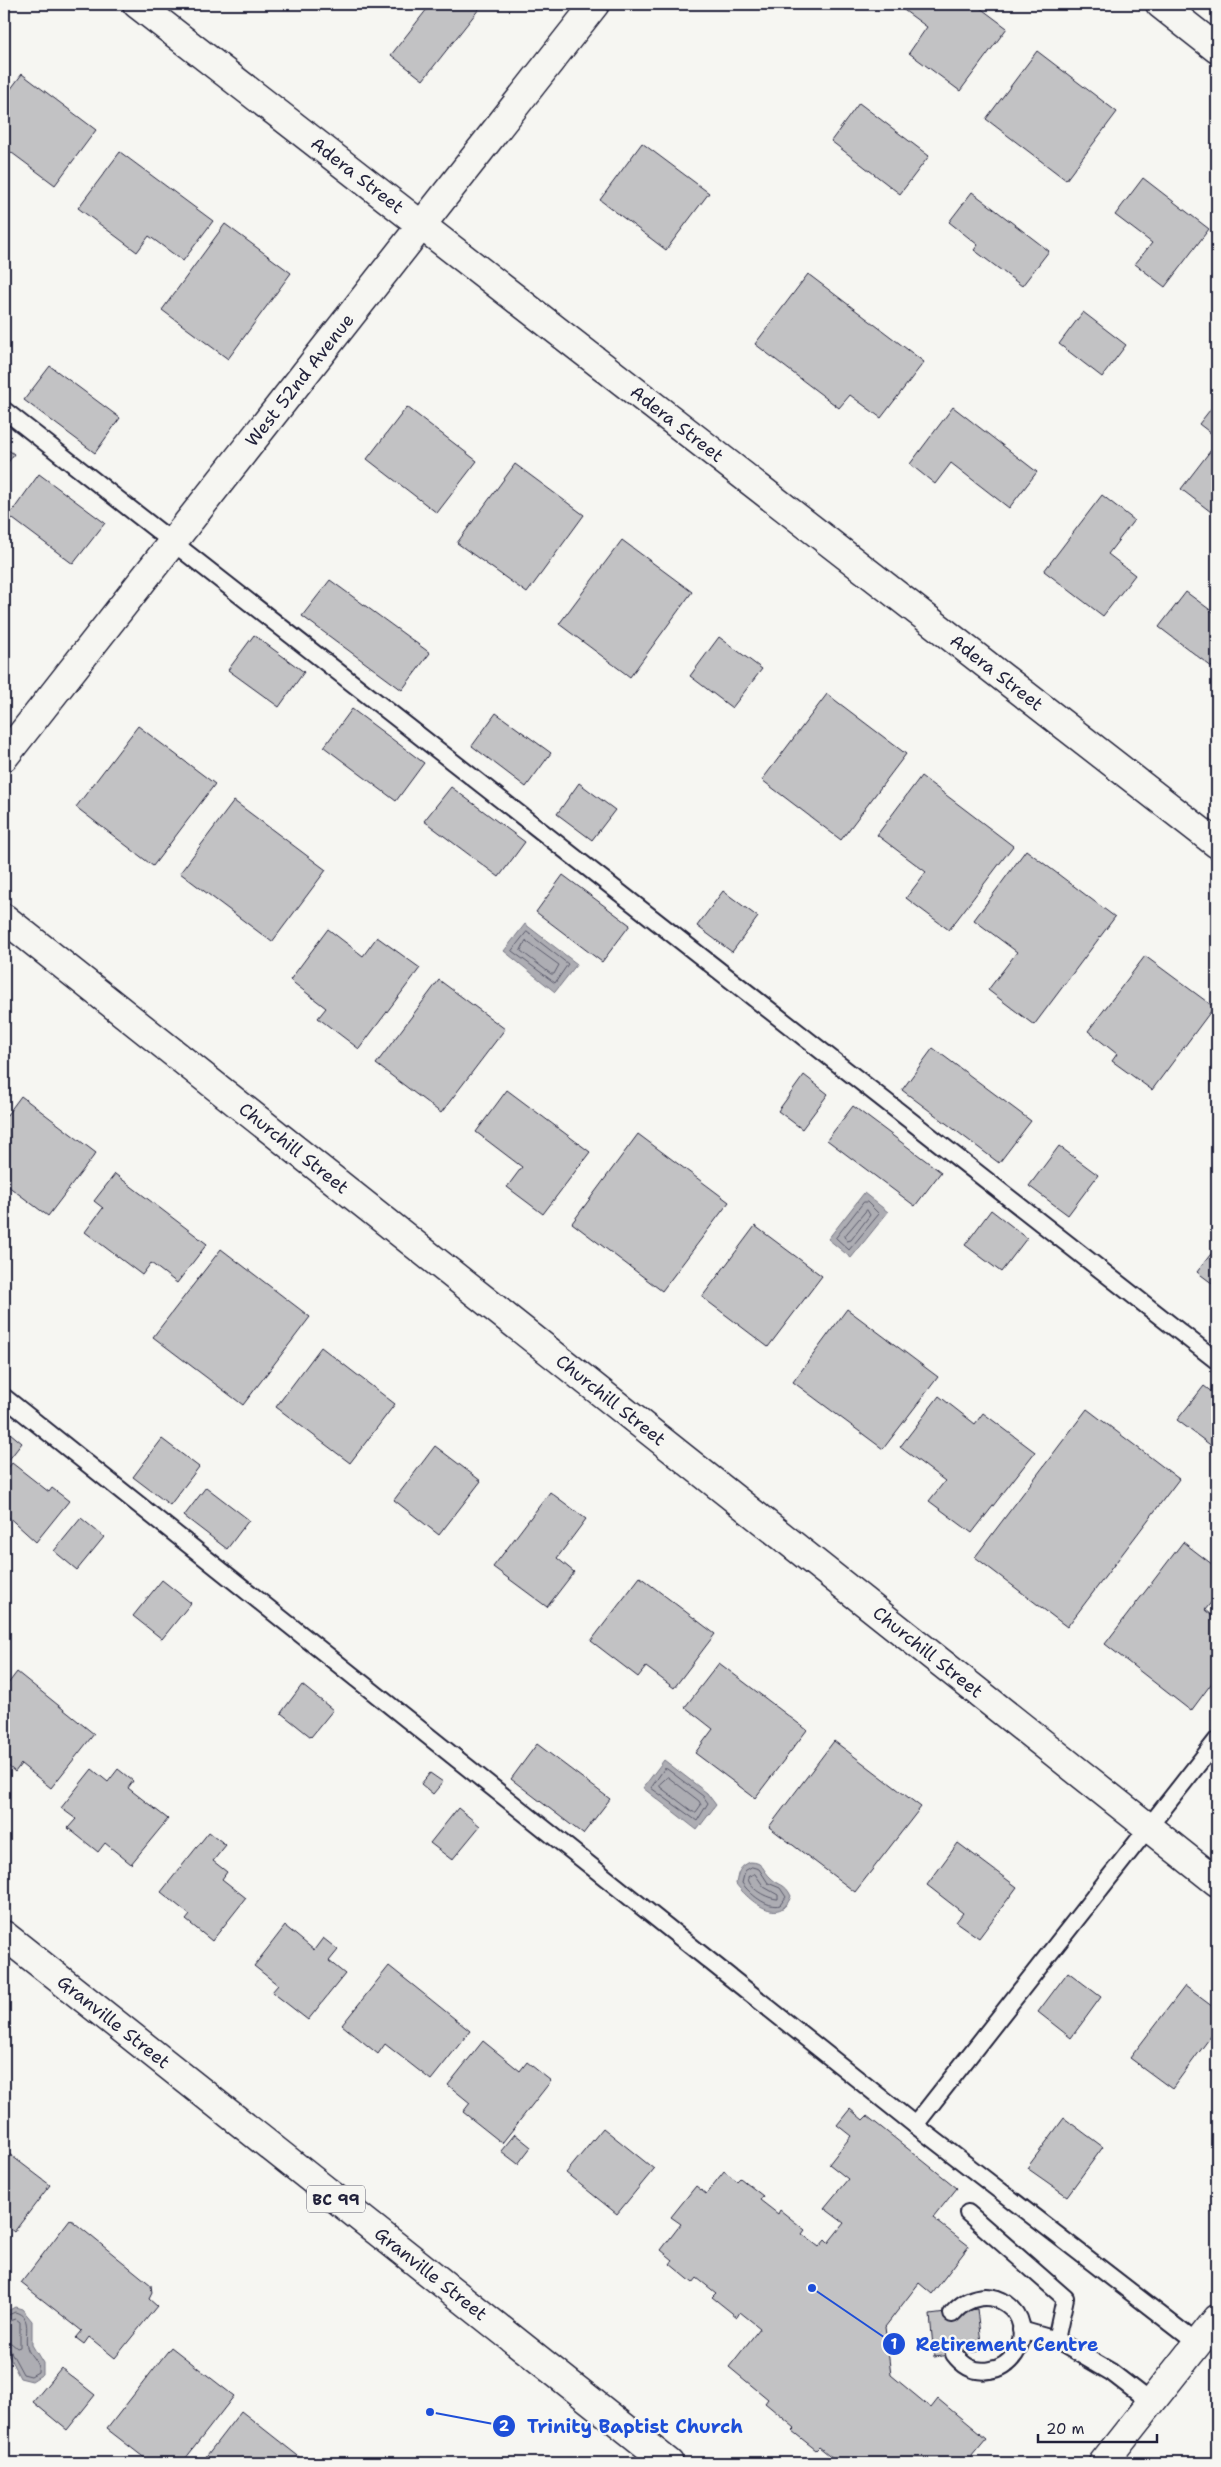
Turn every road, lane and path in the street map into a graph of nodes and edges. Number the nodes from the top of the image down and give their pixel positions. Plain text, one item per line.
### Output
1 (137, 4) edge
2 (595, 4) edge
3 (1160, 4) edge
4 (1191, 13) edge
5 (1217, 49) edge
6 (420, 226) junction
7 (4, 410) edge
8 (172, 542) junction
9 (4, 757) edge
10 (1217, 844) edge
11 (4, 918) edge
12 (1217, 1361) edge
13 (4, 1397) edge
14 (1217, 1740) edge
15 (1148, 1828) junction
16 (1217, 1882) edge
17 (4, 1935) edge
18 (915, 2125) junction
19 (968, 2213) dead end
20 (952, 2314) dead end
21 (1217, 2319) edge
22 (1021, 2330) junction
23 (1056, 2340) junction
24 (1198, 2344) junction
25 (954, 2354) dead end
26 (1151, 2403) junction
27 (668, 2463) edge
28 (1103, 2463) edge

1 - 6 main road, Adera Street
2 - 6 main road, West 52nd Avenue
3 - 4 main road
4 - 5 main road
6 - 8 main road, West 52nd Avenue
6 - 10 main road, Adera Street
7 - 8 lane
8 - 9 main road, West 52nd Avenue
8 - 12 lane
11 - 15 main road, Churchill Street
13 - 18 lane
14 - 15 lane
15 - 16 main road, Churchill Street
15 - 18 lane
17 - 27 main road, Granville Street / BC 99
18 - 24 lane
19 - 23 lane
20 - 22 lane
21 - 24 main road
22 - 23 lane
22 - 25 lane
23 - 26 lane
24 - 26 main road
26 - 28 main road

